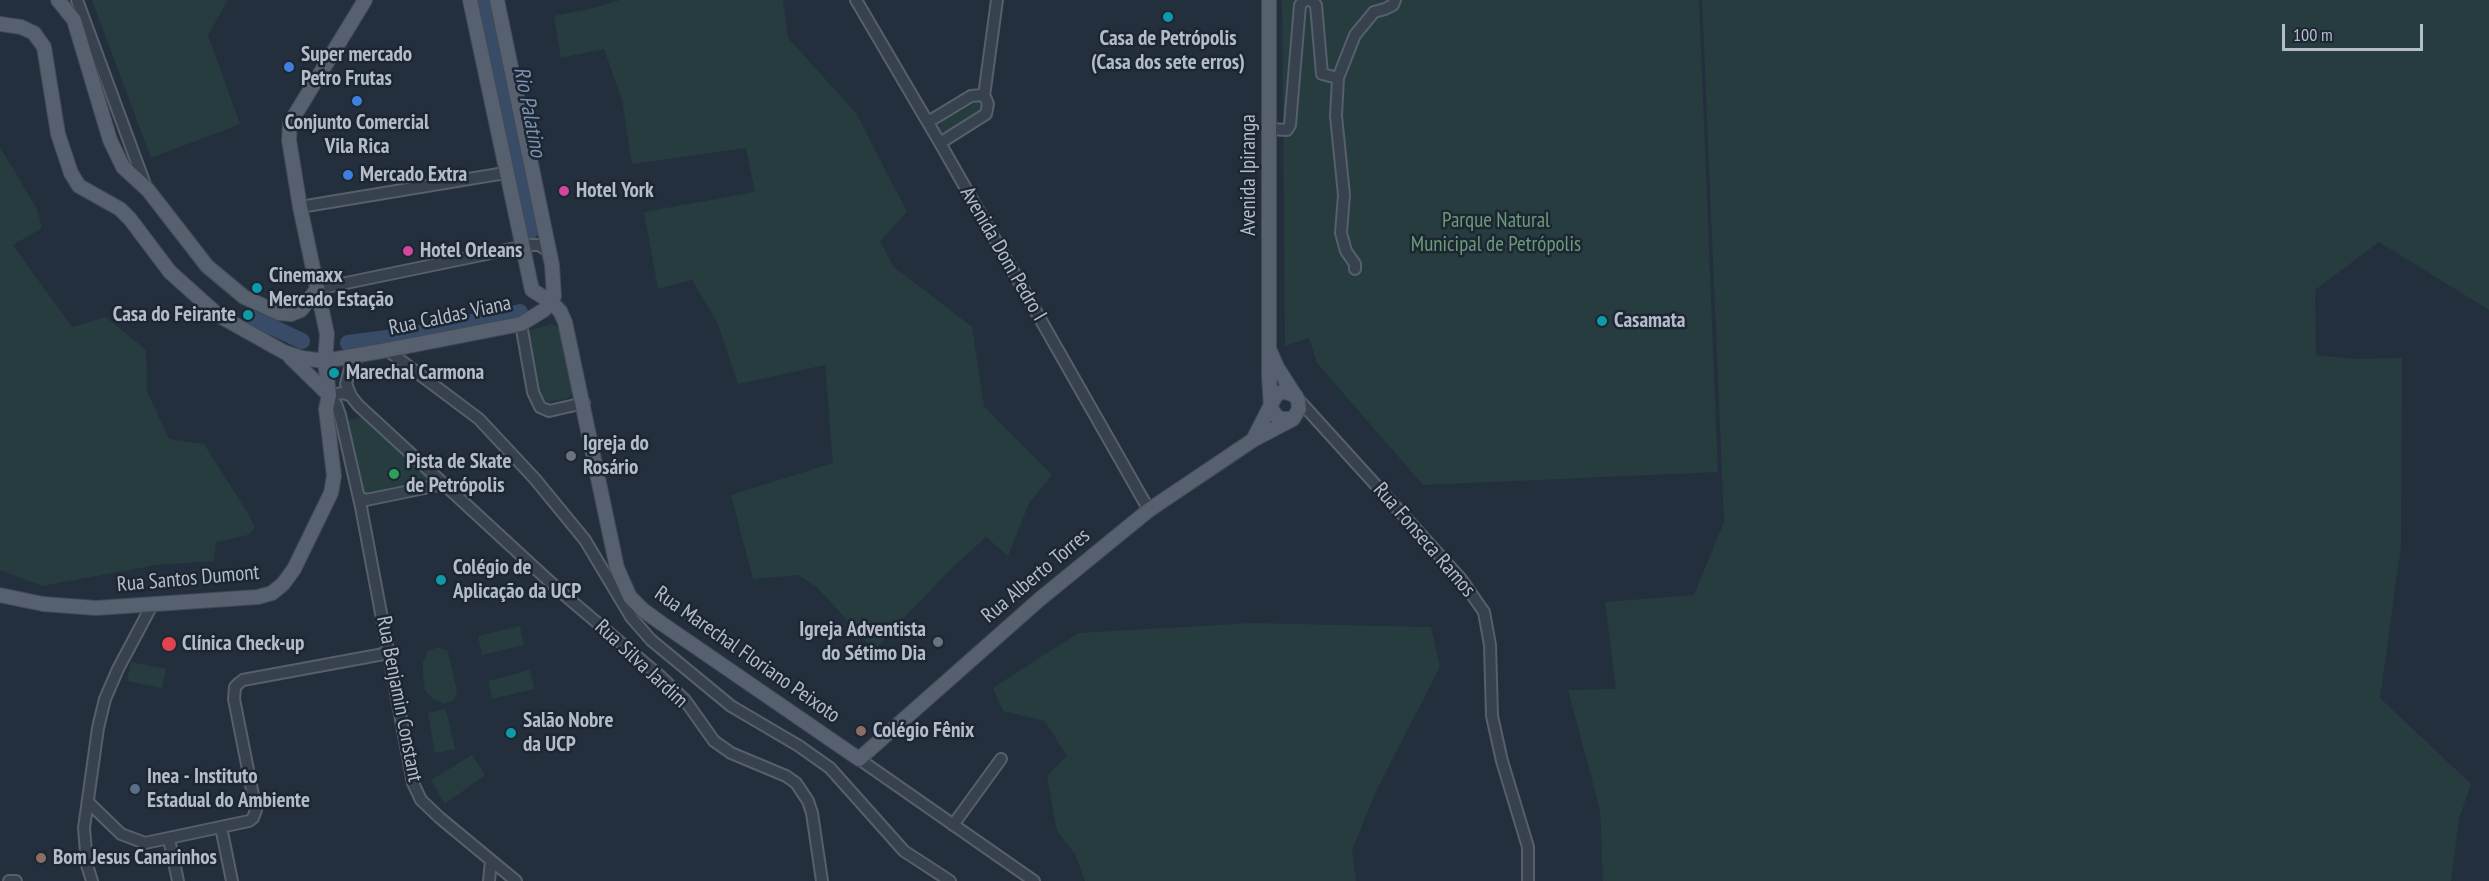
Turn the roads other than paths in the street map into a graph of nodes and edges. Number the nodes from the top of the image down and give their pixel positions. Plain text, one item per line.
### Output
1 (58, 0) edge
2 (77, 0) edge
3 (365, 0) edge
4 (470, 0) edge
5 (497, 0) edge
6 (856, 0) edge
7 (997, 0) edge
8 (1269, 0) edge
9 (1395, 0) edge
10 (0, 24) edge
11 (1338, 78) junction
12 (984, 96) junction
13 (928, 122) junction
14 (1270, 129) junction
15 (940, 143) junction
16 (505, 173) junction
17 (148, 190) junction
18 (300, 207) junction
19 (545, 232) junction
20 (521, 243) junction
21 (550, 252) junction
22 (1355, 269) dead end
23 (317, 290) junction
24 (551, 302) junction
25 (521, 324) junction
26 (327, 334) junction
27 (387, 350) junction
28 (1270, 351) junction
29 (284, 352) junction
30 (356, 355) junction
31 (325, 361) junction
32 (329, 395) junction
33 (1296, 396) junction
34 (354, 401) junction
35 (584, 403) junction
36 (1271, 404) junction
37 (340, 416) junction
38 (1293, 419) junction
39 (1322, 424) junction
40 (1253, 440) junction
41 (444, 484) junction
42 (362, 501) junction
43 (1149, 510) junction
44 (0, 595) edge
45 (152, 605) junction
46 (389, 653) junction
47 (859, 759) junction
48 (1001, 759) dead end
49 (88, 802) junction
50 (953, 825) junction
51 (221, 828) junction
52 (169, 839) junction
53 (491, 861) junction
54 (9, 881) edge
55 (16, 881) edge
56 (92, 881) edge
57 (178, 881) edge
58 (232, 881) edge
59 (489, 881) edge
60 (516, 881) edge
61 (822, 881) edge
62 (950, 881) edge
63 (1034, 881) edge
64 (1527, 881) edge

1 - 17 main road
2 - 17 street
3 - 18 main road, Rua Santos Dumont
4 - 16 main road, Rua Marechal Floriano Peixoto
5 - 19 main road
6 - 13 street, Avenida Dom Pedro I
7 - 12 street
8 - 14 main road, Avenida Ipiranga
9 - 11 street
10 - 29 main road
11 - 14 street
11 - 22 street
12 - 13 street
12 - 15 street
13 - 15 street, Avenida Dom Pedro I
14 - 28 main road, Avenida Ipiranga
15 - 43 street, Avenida Dom Pedro I
16 - 18 street
16 - 20 main road, Rua Marechal Floriano Peixoto
17 - 23 main road
18 - 23 main road, Rua Santos Dumont
19 - 20 main road
19 - 21 main road
20 - 21 street
20 - 23 street
20 - 24 main road, Rua Marechal Floriano Peixoto
21 - 24 main road
23 - 26 main road, Rua Santos Dumont
24 - 25 main road, Rua Caldas Viana
24 - 35 main road, Rua Marechal Floriano Peixoto
25 - 27 main road, Rua Caldas Viana
25 - 35 street
26 - 30 main road
26 - 31 main road, Rua Santos Dumont
27 - 30 main road, Rua Caldas Viana
27 - 62 street
28 - 33 main road, Avenida Ipiranga
28 - 36 main road, Avenida Ipiranga
29 - 31 main road
29 - 32 main road
30 - 31 main road, Rua Caldas Viana
30 - 34 street
31 - 32 main road, Rua Santos Dumont
32 - 34 street
32 - 37 street, Rua Benjamin Constant
32 - 45 main road, Rua Santos Dumont
33 - 36 main road
33 - 38 main road
33 - 39 street, Rua Fonseca Ramos
34 - 37 street
34 - 41 street, Rua Silva Jardim
35 - 47 main road, Rua Marechal Floriano Peixoto
36 - 38 main road
36 - 40 main road, Rua Alberto Torres
37 - 42 street, Rua Benjamin Constant
38 - 39 street
38 - 40 main road, Rua Alberto Torres
39 - 64 street, Rua Fonseca Ramos
40 - 43 main road, Rua Alberto Torres
41 - 42 street
41 - 61 street, Rua Silva Jardim
42 - 46 street, Rua Benjamin Constant
43 - 47 main road, Rua Alberto Torres
44 - 45 main road, Rua Santos Dumont
45 - 49 street
46 - 51 street
46 - 53 street, Rua Benjamin Constant
47 - 50 street, Rua Marechal Floriano Peixoto
48 - 50 street
49 - 52 street
49 - 56 street
50 - 63 street, Rua Marechal Floriano Peixoto
51 - 52 street
51 - 58 street
52 - 57 street
53 - 59 street
53 - 60 street, Rua Benjamin Constant
54 - 55 street

